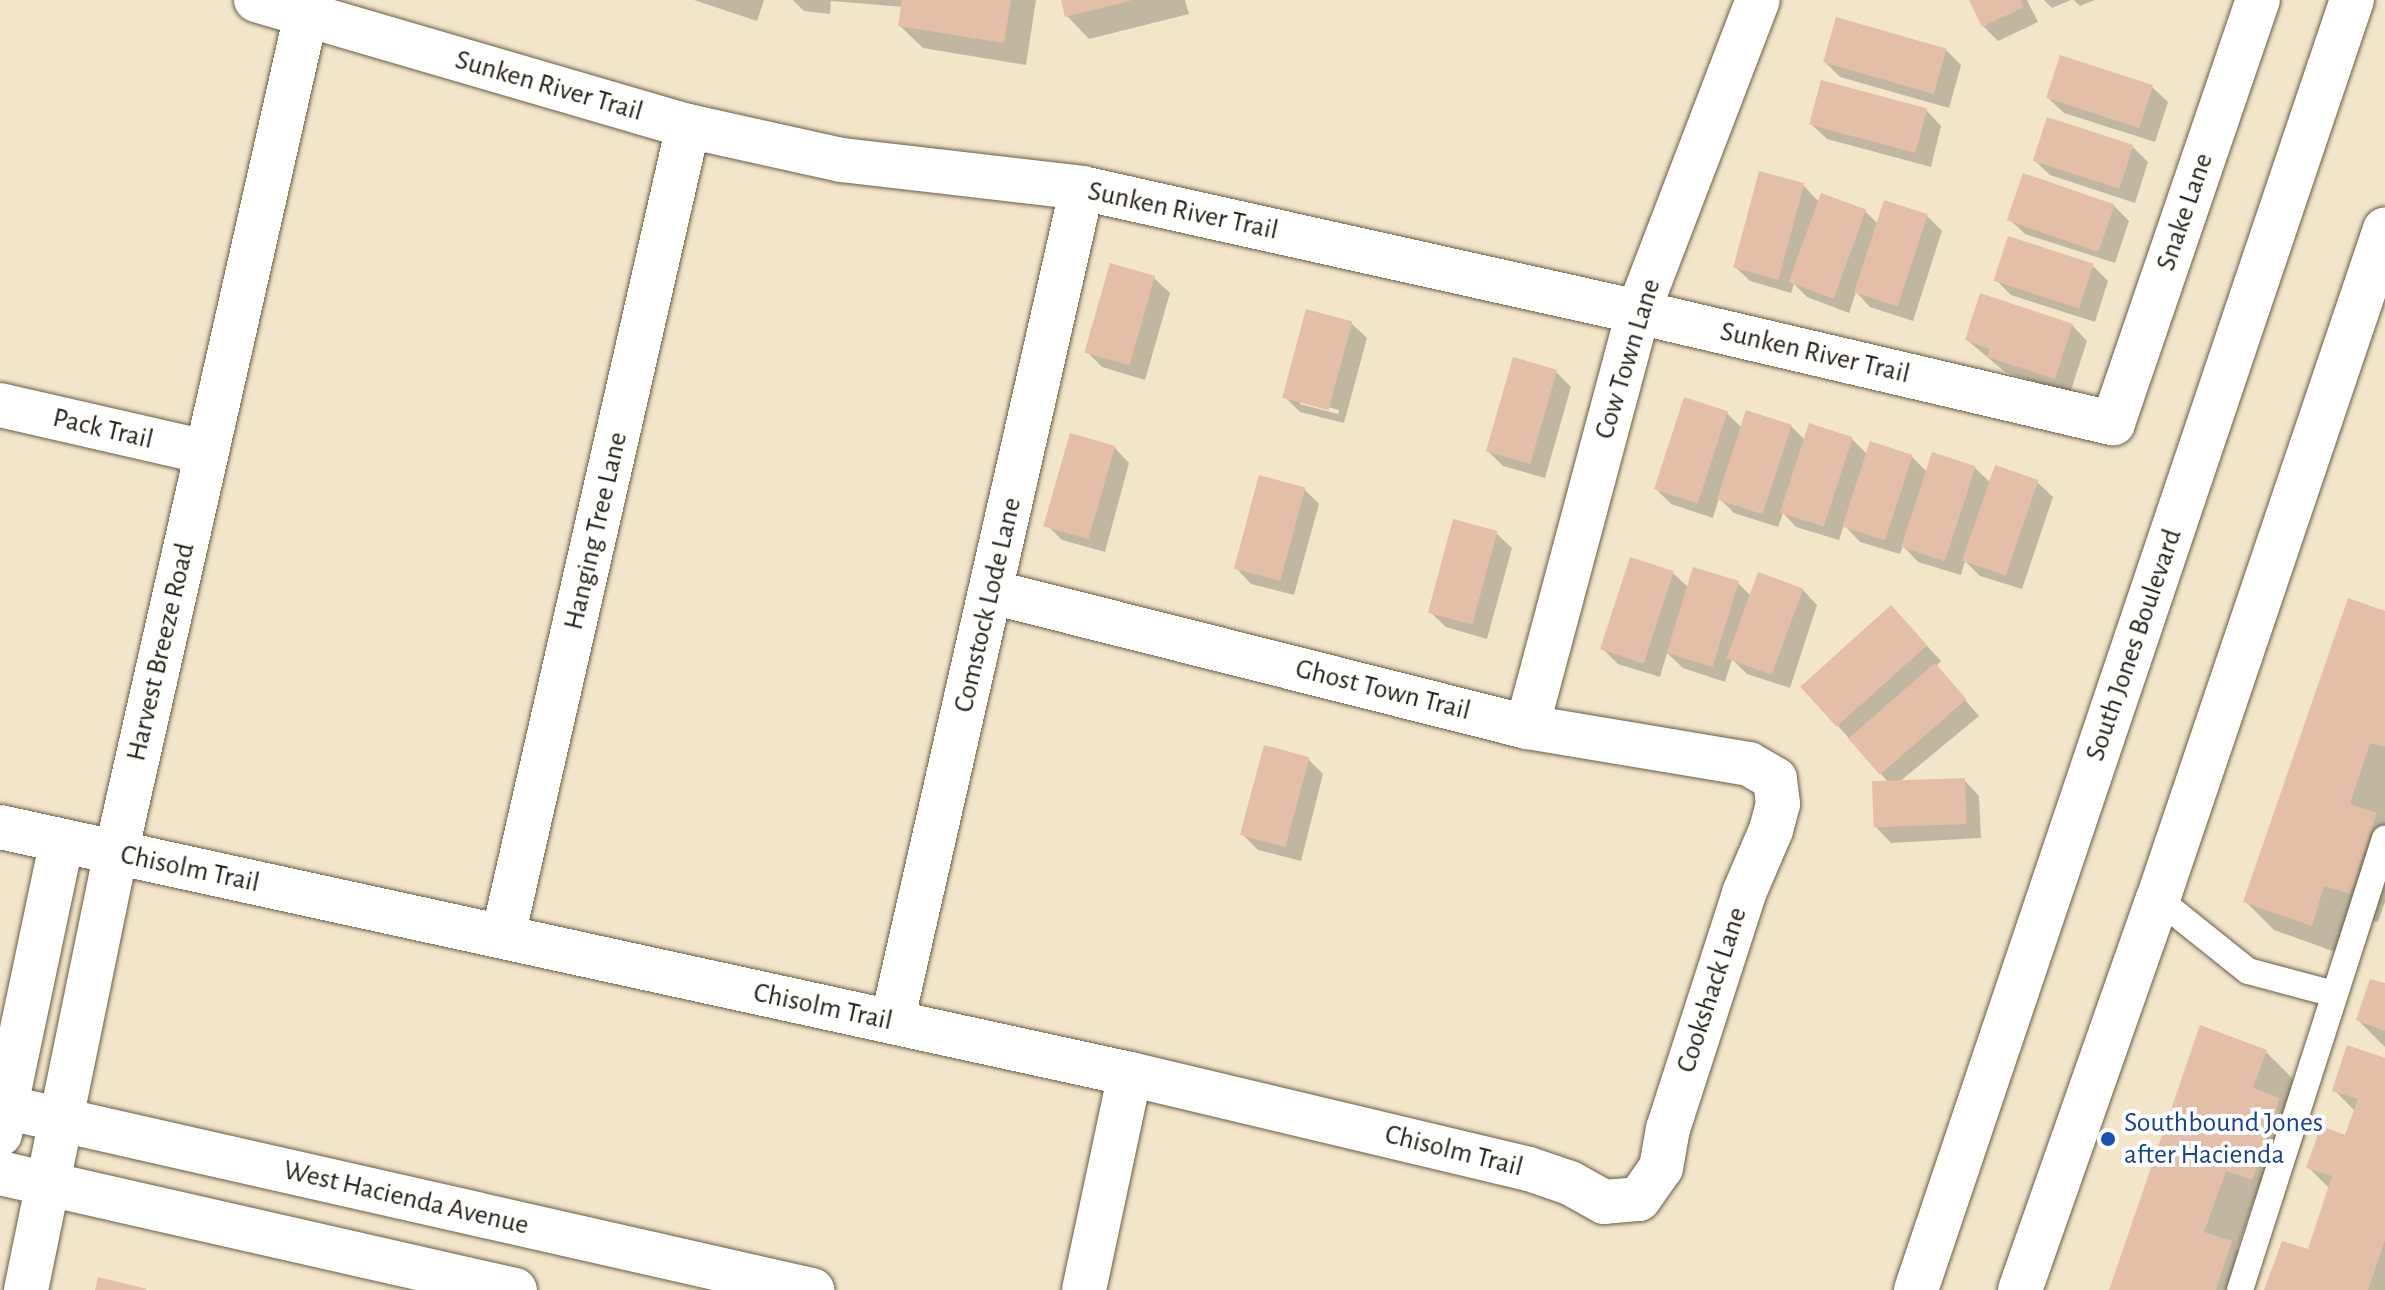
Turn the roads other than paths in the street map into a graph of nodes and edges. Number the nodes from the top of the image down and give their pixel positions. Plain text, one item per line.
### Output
1 (256, 0) edge
2 (1758, 0) edge
3 (2258, 0) edge
4 (2352, 0) edge
5 (306, 15) junction
6 (688, 126) junction
7 (1082, 188) junction
8 (2385, 229) edge
9 (1638, 312) junction
10 (0, 405) edge
11 (2113, 423) joint
12 (206, 452) junction
13 (992, 592) junction
14 (1527, 727) junction
15 (1775, 779) joint
16 (0, 827) edge
17 (2385, 839) edge
18 (62, 841) junction
19 (116, 853) junction
20 (2158, 899) junction
21 (503, 936) junction
22 (2334, 994) junction
23 (892, 1022) junction
24 (1130, 1074) junction
25 (2, 1116) edge
26 (61, 1120) junction
27 (0, 1173) edge
28 (48, 1184) junction
29 (1639, 1199) joint
30 (0, 1289) edge
31 (7, 1290) edge
32 (26, 1290) edge
33 (515, 1290) edge
34 (812, 1290) edge
35 (1084, 1290) edge
36 (1916, 1290) edge
37 (2020, 1290) edge
38 (2240, 1290) edge

1 - 5 street, Sunken River Trail
2 - 9 street, Cow Town Lane
3 - 11 street, Snake Lane
4 - 36 street, South Jones Boulevard
5 - 6 street, Sunken River Trail
5 - 12 street, Harvest Breeze Road
6 - 7 street, Sunken River Trail
6 - 21 street, Hanging Tree Lane
7 - 9 street, Sunken River Trail
7 - 13 street, Comstock Lode Lane
8 - 20 street
9 - 11 street, Sunken River Trail
9 - 14 street, Cow Town Lane
10 - 12 street, Pack Trail
12 - 19 street, Harvest Breeze Road
13 - 14 street, Ghost Town Trail
13 - 23 street, Comstock Lode Lane
14 - 15 street, Ghost Town Trail
15 - 29 street, Cookshack Lane
16 - 18 street, Chisolm Trail
17 - 22 lane
18 - 19 street, Chisolm Trail
18 - 25 street
19 - 21 street, Chisolm Trail
19 - 26 street, Harvest Breeze Road
20 - 22 lane
20 - 37 street
21 - 23 street, Chisolm Trail
22 - 38 lane
23 - 24 street, Chisolm Trail
24 - 29 street, Chisolm Trail
24 - 35 street
25 - 26 street, West Hacienda Avenue
26 - 28 street, Harvest Breeze Road
26 - 34 street, West Hacienda Avenue
27 - 28 street
28 - 32 street, Harvest Breeze Road
28 - 33 street
30 - 31 lane

